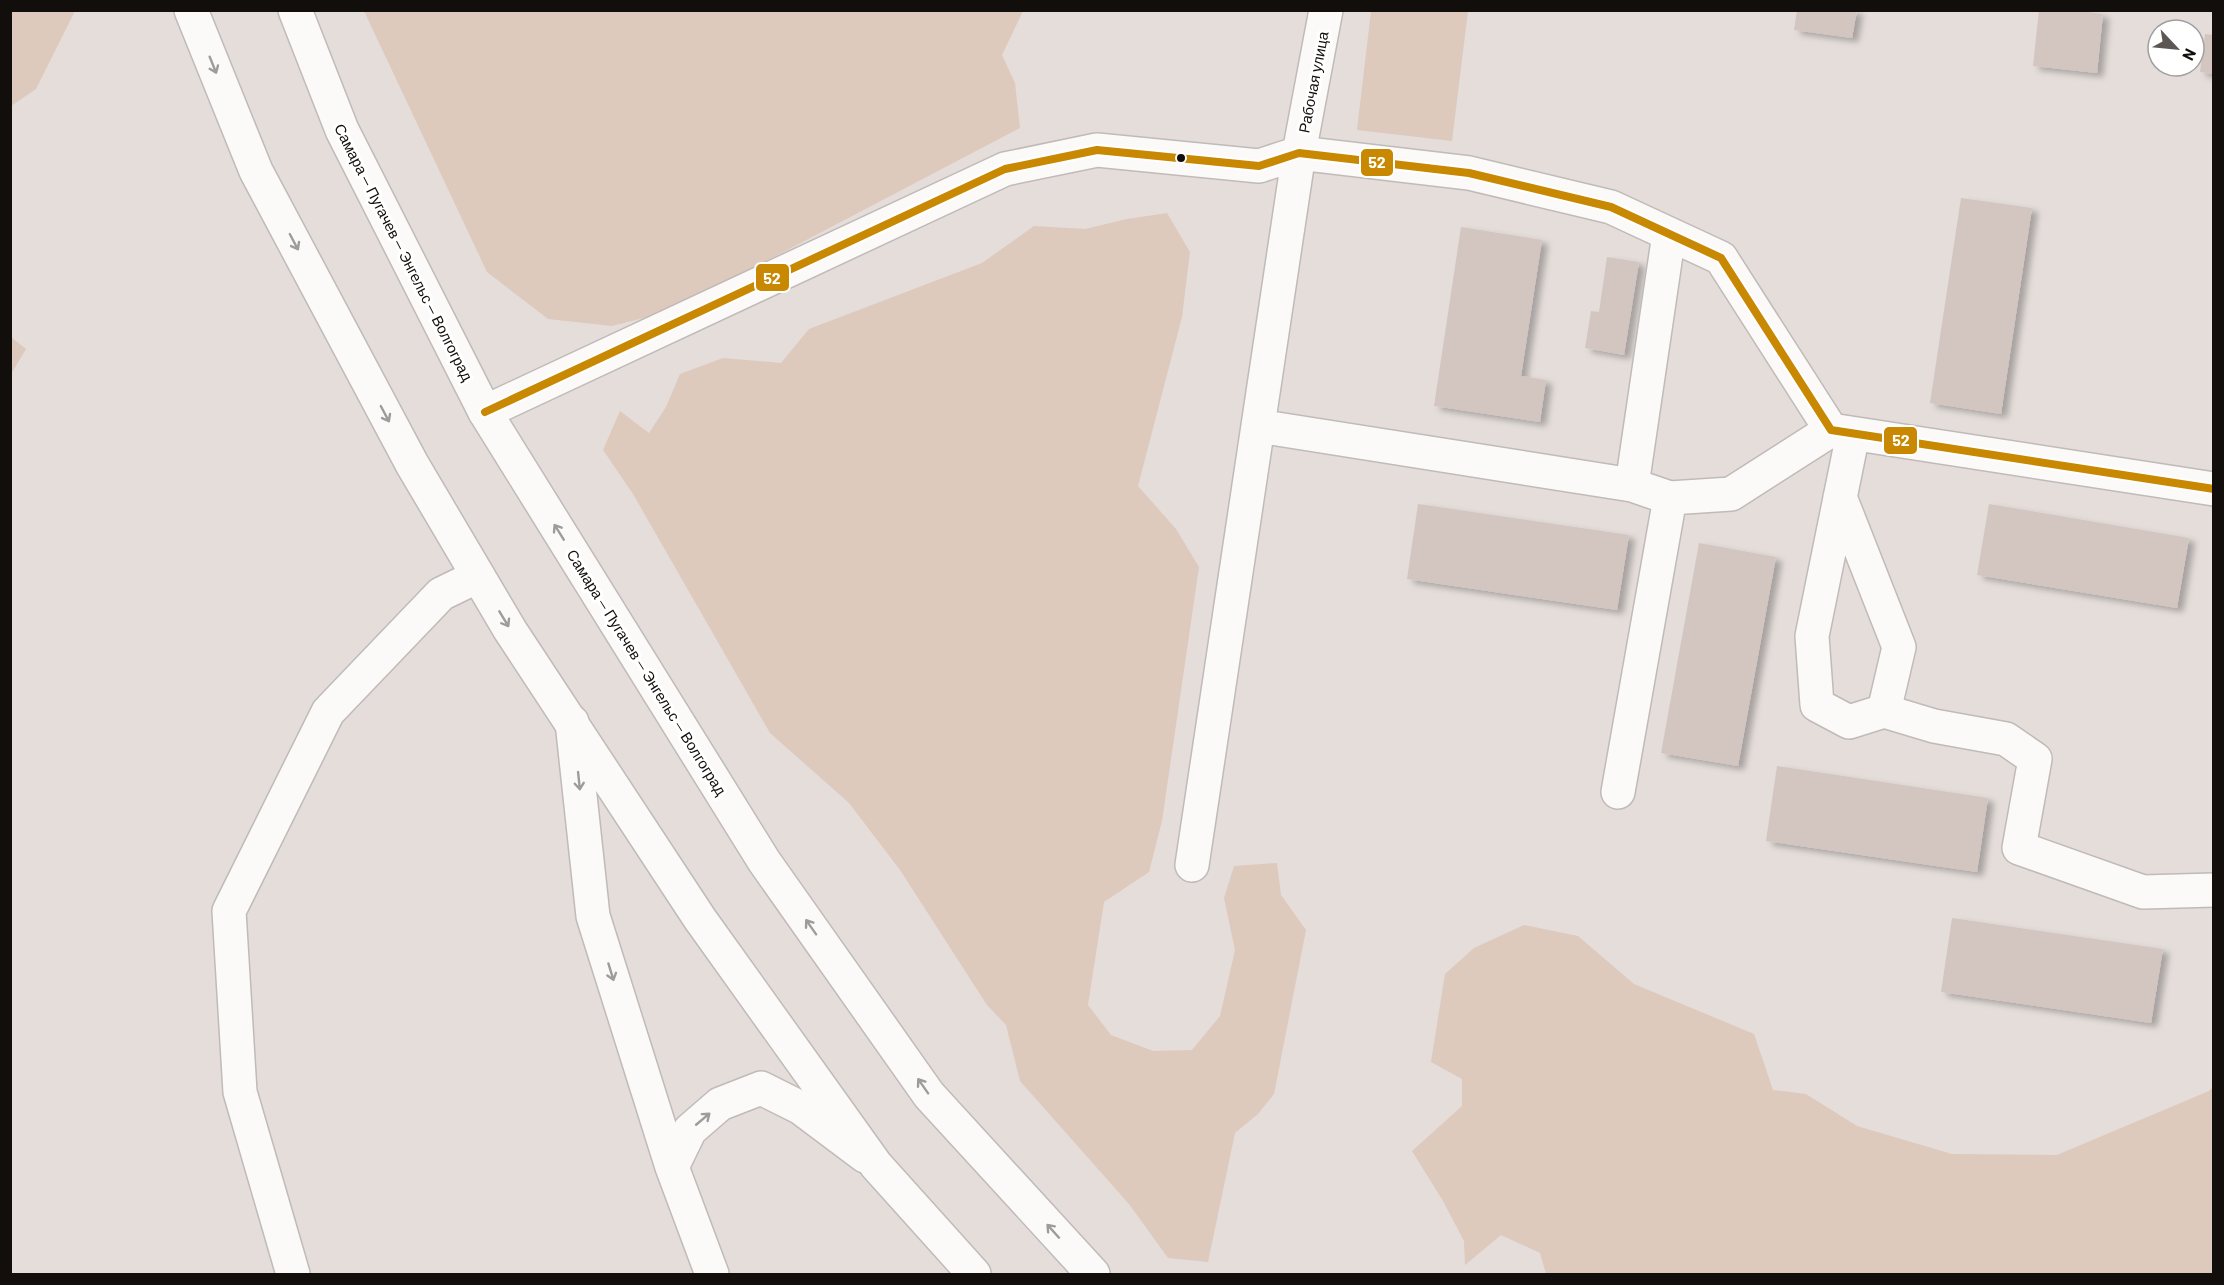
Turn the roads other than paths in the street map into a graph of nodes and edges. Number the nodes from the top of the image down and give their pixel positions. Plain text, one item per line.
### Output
1 (191, 10) edge
2 (295, 10) edge
3 (1326, 10) edge
4 (1299, 153) junction
5 (1669, 234) junction
6 (485, 412) junction
7 (1258, 426) junction
8 (1842, 432) junction
9 (1632, 485) junction
10 (2214, 489) edge
11 (1840, 496) junction
12 (1670, 498) junction
13 (478, 576) junction
14 (1884, 711) junction
15 (572, 722) junction
16 (1618, 792) dead end
17 (1192, 865) dead end
18 (2214, 890) edge
19 (876, 1165) junction
20 (672, 1167) junction
21 (293, 1275) edge
22 (712, 1275) edge
23 (974, 1275) edge
24 (1093, 1275) edge

1 -> 13 main road
2 - 6 main road, Самара — Пугачев — Энгельс — Волгоград
3 - 4 main road, Рабочая улица
4 - 5 main road
4 - 6 main road
4 - 7 main road, Рабочая улица
5 - 8 main road
5 - 9 main road
24 -> 6 main road, Самара — Пугачев — Энгельс — Волгоград
7 - 9 main road
7 - 17 main road, Рабочая улица
8 - 10 main road
8 - 11 main road
8 - 12 main road
9 - 12 main road
11 - 14 main road
11 - 14 main road
12 - 16 main road
13 -> 15 main road
13 - 21 main road
14 - 18 main road
15 - 19 main road
15 -> 20 main road
20 -> 19 main road
19 - 23 main road
20 - 22 main road

